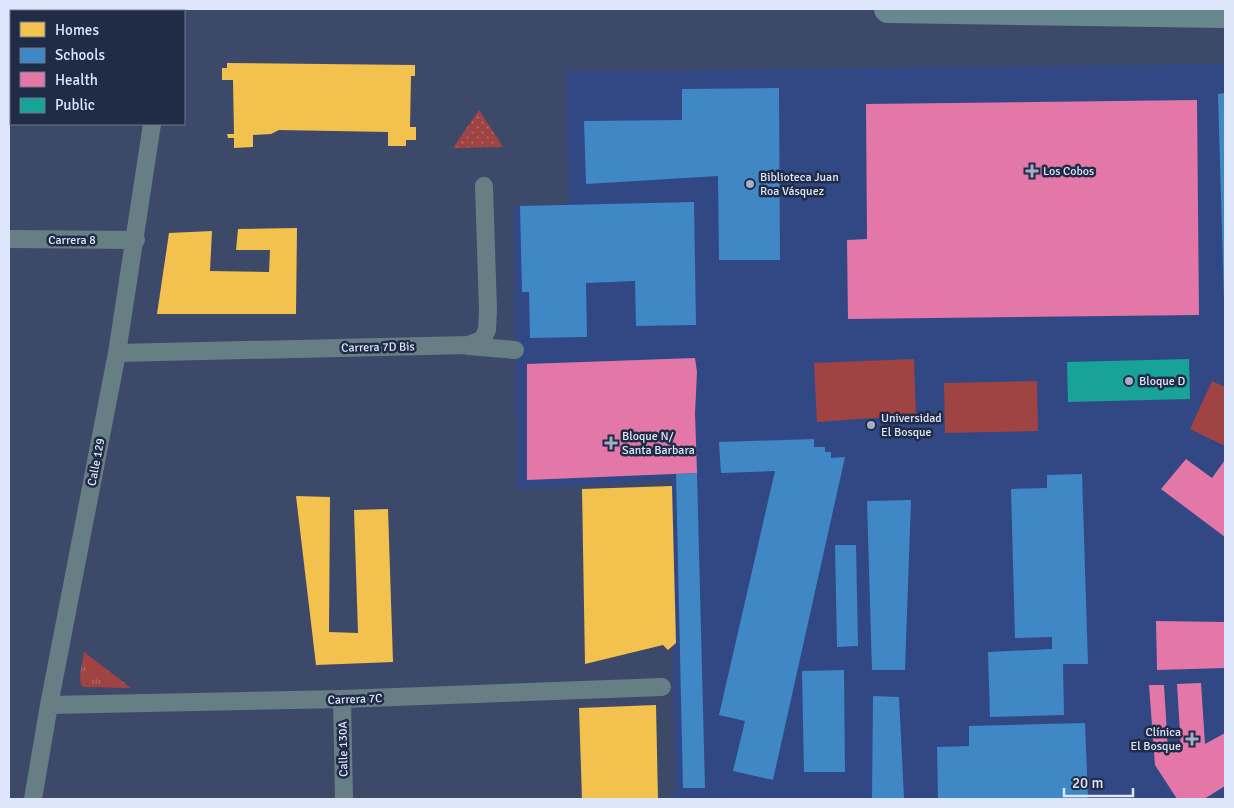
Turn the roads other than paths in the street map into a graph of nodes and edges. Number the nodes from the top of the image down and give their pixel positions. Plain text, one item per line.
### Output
1 (888, 9) edge
2 (1225, 14) edge
3 (152, 125) edge
4 (484, 186) dead end
5 (9, 239) edge
6 (136, 240) junction
7 (468, 346) junction
8 (515, 350) dead end
9 (117, 353) junction
10 (662, 687) dead end
11 (342, 700) junction
12 (49, 705) junction
13 (33, 799) edge
14 (344, 799) edge

1 - 2 main road
3 - 6 street, Calle 129
4 - 7 street
5 - 6 street, Carrera 8
6 - 9 street, Calle 129
7 - 8 street, Carrera 7D Bis
7 - 9 street, Carrera 7D Bis
9 - 12 street, Calle 129
10 - 11 street, Carrera 7C
11 - 12 street, Carrera 7C
11 - 14 street, Calle 130A
12 - 13 street, Calle 129

